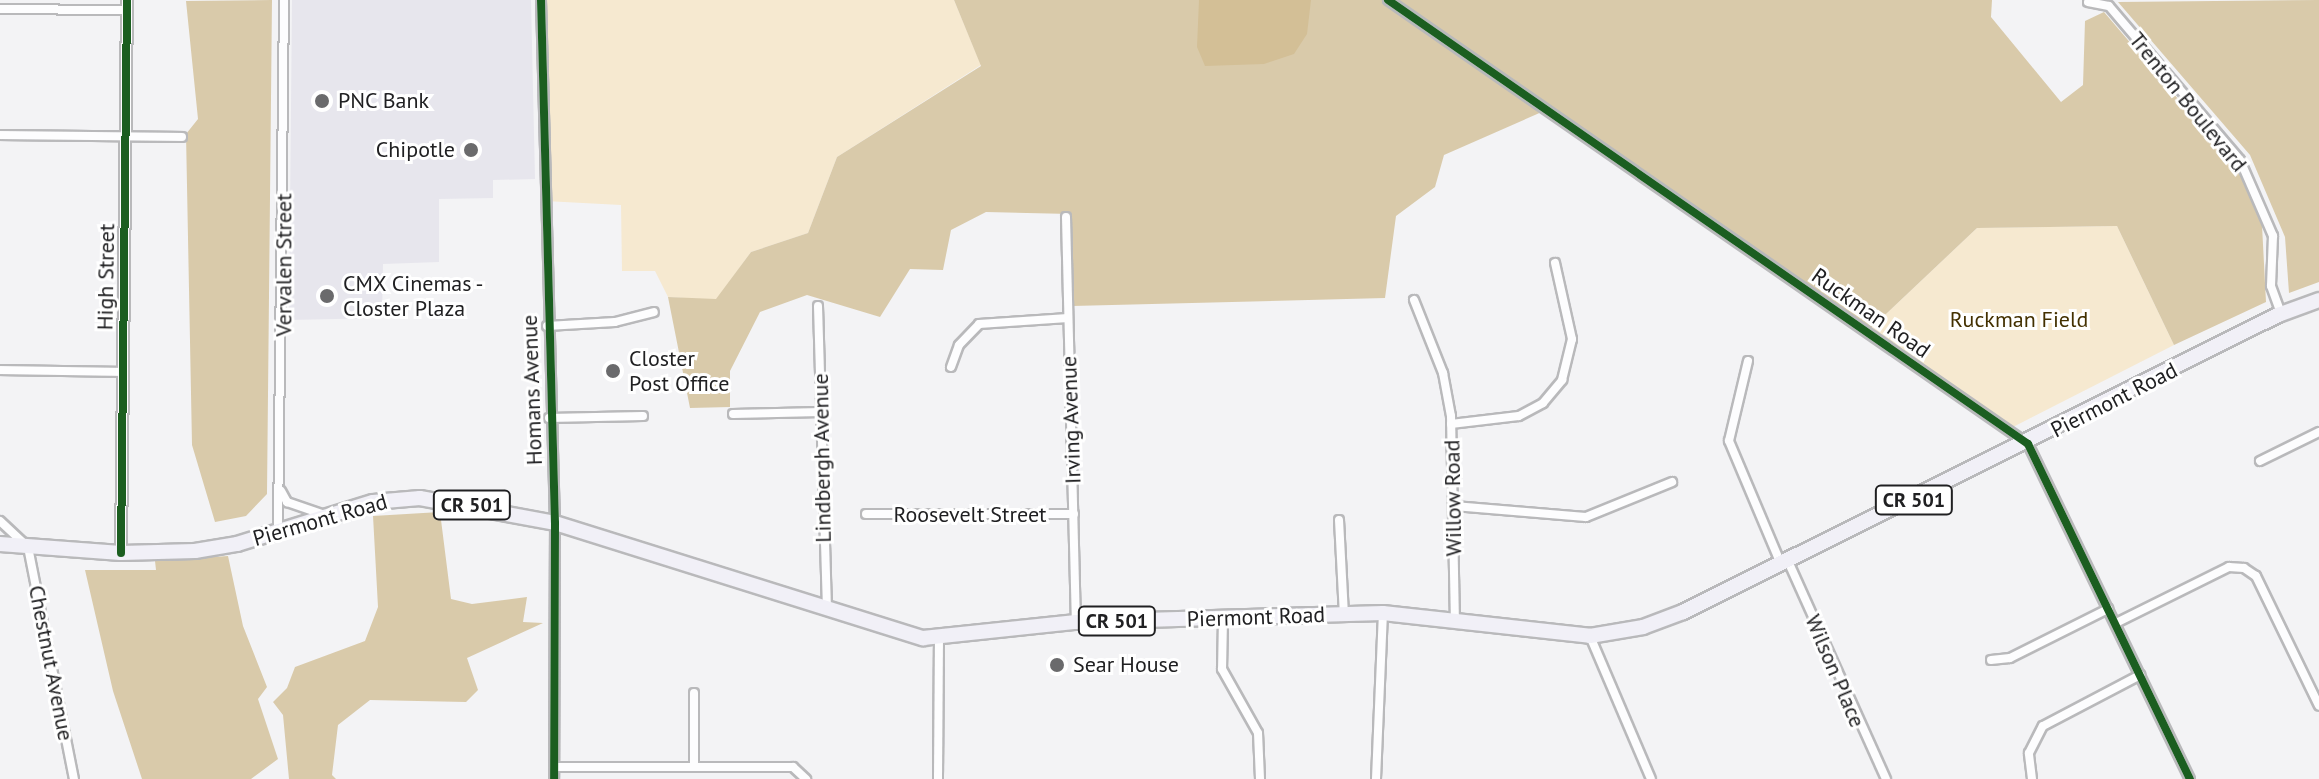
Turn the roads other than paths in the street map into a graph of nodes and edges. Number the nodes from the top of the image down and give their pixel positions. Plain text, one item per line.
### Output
1 (284, 0) edge
2 (541, 0) edge
3 (1388, 0) edge
4 (2088, 2) dead end
5 (127, 5) edge
6 (0, 9) edge
7 (0, 135) edge
8 (125, 136) junction
9 (182, 137) dead end
10 (1066, 217) dead end
11 (1555, 263) dead end
12 (1414, 300) dead end
13 (2319, 300) edge
14 (818, 306) dead end
15 (654, 312) dead end
16 (2281, 314) junction
17 (1068, 318) junction
18 (547, 326) junction
19 (1748, 361) dead end
20 (951, 367) dead end
21 (0, 370) edge
22 (123, 372) junction
23 (821, 412) junction
24 (733, 414) dead end
25 (643, 416) dead end
26 (549, 418) junction
27 (1451, 424) junction
28 (2319, 432) edge
29 (2028, 444) junction
30 (2260, 461) dead end
31 (1672, 482) dead end
32 (280, 488) junction
33 (1454, 506) junction
34 (866, 514) dead end
35 (1074, 514) junction
36 (327, 515) junction
37 (1339, 520) dead end
38 (0, 521) edge
39 (555, 523) junction
40 (278, 529) junction
41 (0, 544) edge
42 (28, 547) junction
43 (121, 553) junction
44 (1784, 563) junction
45 (827, 609) junction
46 (2108, 609) junction
47 (1383, 613) junction
48 (1344, 614) junction
49 (1223, 619) junction
50 (1076, 622) junction
51 (2116, 623) junction
52 (1455, 624) junction
53 (1590, 636) junction
54 (939, 639) junction
55 (1991, 660) dead end
56 (2140, 675) junction
57 (694, 693) dead end
58 (2319, 706) edge
59 (554, 767) junction
60 (694, 767) junction
61 (74, 779) edge
62 (554, 779) edge
63 (806, 779) edge
64 (938, 779) edge
65 (1260, 779) edge
66 (1376, 779) edge
67 (1651, 779) edge
68 (1886, 779) edge
69 (2032, 779) edge
70 (2190, 779) edge

1 - 32 street, Vervalen Street
2 - 18 street, Homans Avenue
3 - 29 street, Ruckman Road
4 - 16 street, Trenton Boulevard
5 - 6 street
5 - 8 street, High Street
7 - 8 street
8 - 9 street
8 - 22 street, High Street
10 - 17 street, Irving Avenue
11 - 27 street
12 - 27 street, Willow Road
13 - 16 main road, Piermont Road / CR 501
14 - 23 street, Lindbergh Avenue
15 - 18 street
16 - 29 main road, Piermont Road / CR 501
17 - 20 street
17 - 35 street, Irving Avenue
18 - 26 street, Homans Avenue
19 - 44 street, Wilson Place
21 - 22 street
22 - 43 street, High Street
23 - 24 street
23 - 45 street, Lindbergh Avenue
25 - 26 street
26 - 39 street, Homans Avenue
27 - 33 street, Willow Road
28 - 30 street
29 - 44 main road, Piermont Road / CR 501
29 - 46 street, Ruckman Road
31 - 33 street
32 - 36 street
32 - 40 street, Vervalen Street
33 - 52 street, Willow Road
34 - 35 street, Roosevelt Street
35 - 50 street, Irving Avenue
36 - 39 main road, Piermont Road / CR 501
36 - 40 main road, Piermont Road / CR 501
37 - 48 street
38 - 42 street
39 - 45 main road, Piermont Road / CR 501
39 - 59 street, Homans Avenue
40 - 43 main road, Piermont Road / CR 501
41 - 42 main road, Piermont Road / CR 501
42 - 43 main road, Piermont Road / CR 501
42 - 61 street, Chestnut Avenue
44 - 53 main road, Piermont Road / CR 501
44 - 68 street, Wilson Place
45 - 54 main road, Piermont Road / CR 501
46 - 51 street, Ruckman Road
46 - 55 street
47 - 48 main road, Piermont Road / CR 501
47 - 52 main road, Piermont Road / CR 501
47 - 66 street
48 - 49 main road, Piermont Road / CR 501
49 - 50 main road, Piermont Road / CR 501
49 - 65 street
50 - 54 main road, Piermont Road / CR 501
51 - 56 street, Ruckman Road
51 - 58 street
52 - 53 main road, Piermont Road / CR 501
53 - 67 street
54 - 64 street
56 - 69 street
56 - 70 street, Ruckman Road
57 - 60 street
59 - 60 street
59 - 62 street, Homans Avenue
60 - 63 street

